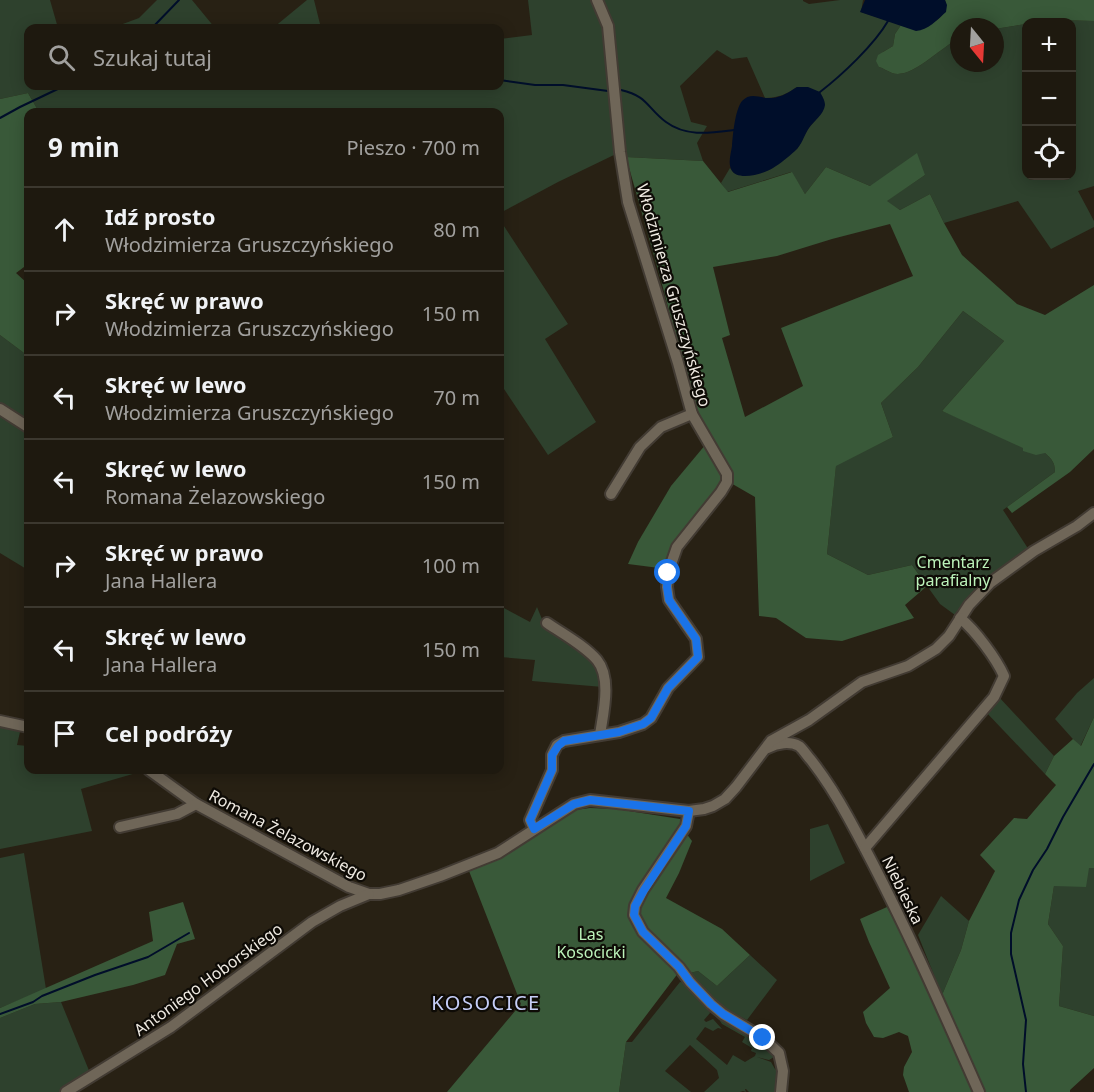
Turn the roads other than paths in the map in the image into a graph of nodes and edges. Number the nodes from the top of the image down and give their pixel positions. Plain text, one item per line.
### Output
1 (597, 0) edge
2 (0, 409) edge
3 (692, 414) junction
4 (24, 424) edge
5 (611, 494) dead end
6 (1094, 513) edge
7 (960, 618) junction
8 (546, 623) dead end
9 (808, 720) junction
10 (0, 721) edge
11 (24, 726) edge
12 (600, 735) junction
13 (798, 745) junction
14 (763, 751) junction
15 (155, 774) edge
16 (196, 804) junction
17 (689, 811) junction
18 (120, 827) dead end
19 (534, 829) junction
20 (865, 848) junction
21 (369, 894) junction
22 (66, 1092) edge
23 (781, 1092) edge
24 (979, 1092) edge

1 - 3 street, Włodzimierza Gruszczyńskiego
2 - 4 street
3 - 5 street
3 - 12 street, Włodzimierza Gruszczyńskiego
6 - 7 street
7 - 9 street
7 - 20 street
8 - 12 street
9 - 13 street
9 - 14 street
10 - 11 street
12 - 19 street, Włodzimierza Gruszczyńskiego
13 - 14 street
13 - 20 street, Niebieska
14 - 17 street
15 - 16 street, Romana Żelazowskiego
16 - 18 street
16 - 21 street, Romana Żelazowskiego
17 - 19 street, Romana Żelazowskiego
17 - 23 street
19 - 21 street, Romana Żelazowskiego
20 - 24 street, Niebieska
21 - 22 street, Antoniego Hoborskiego

